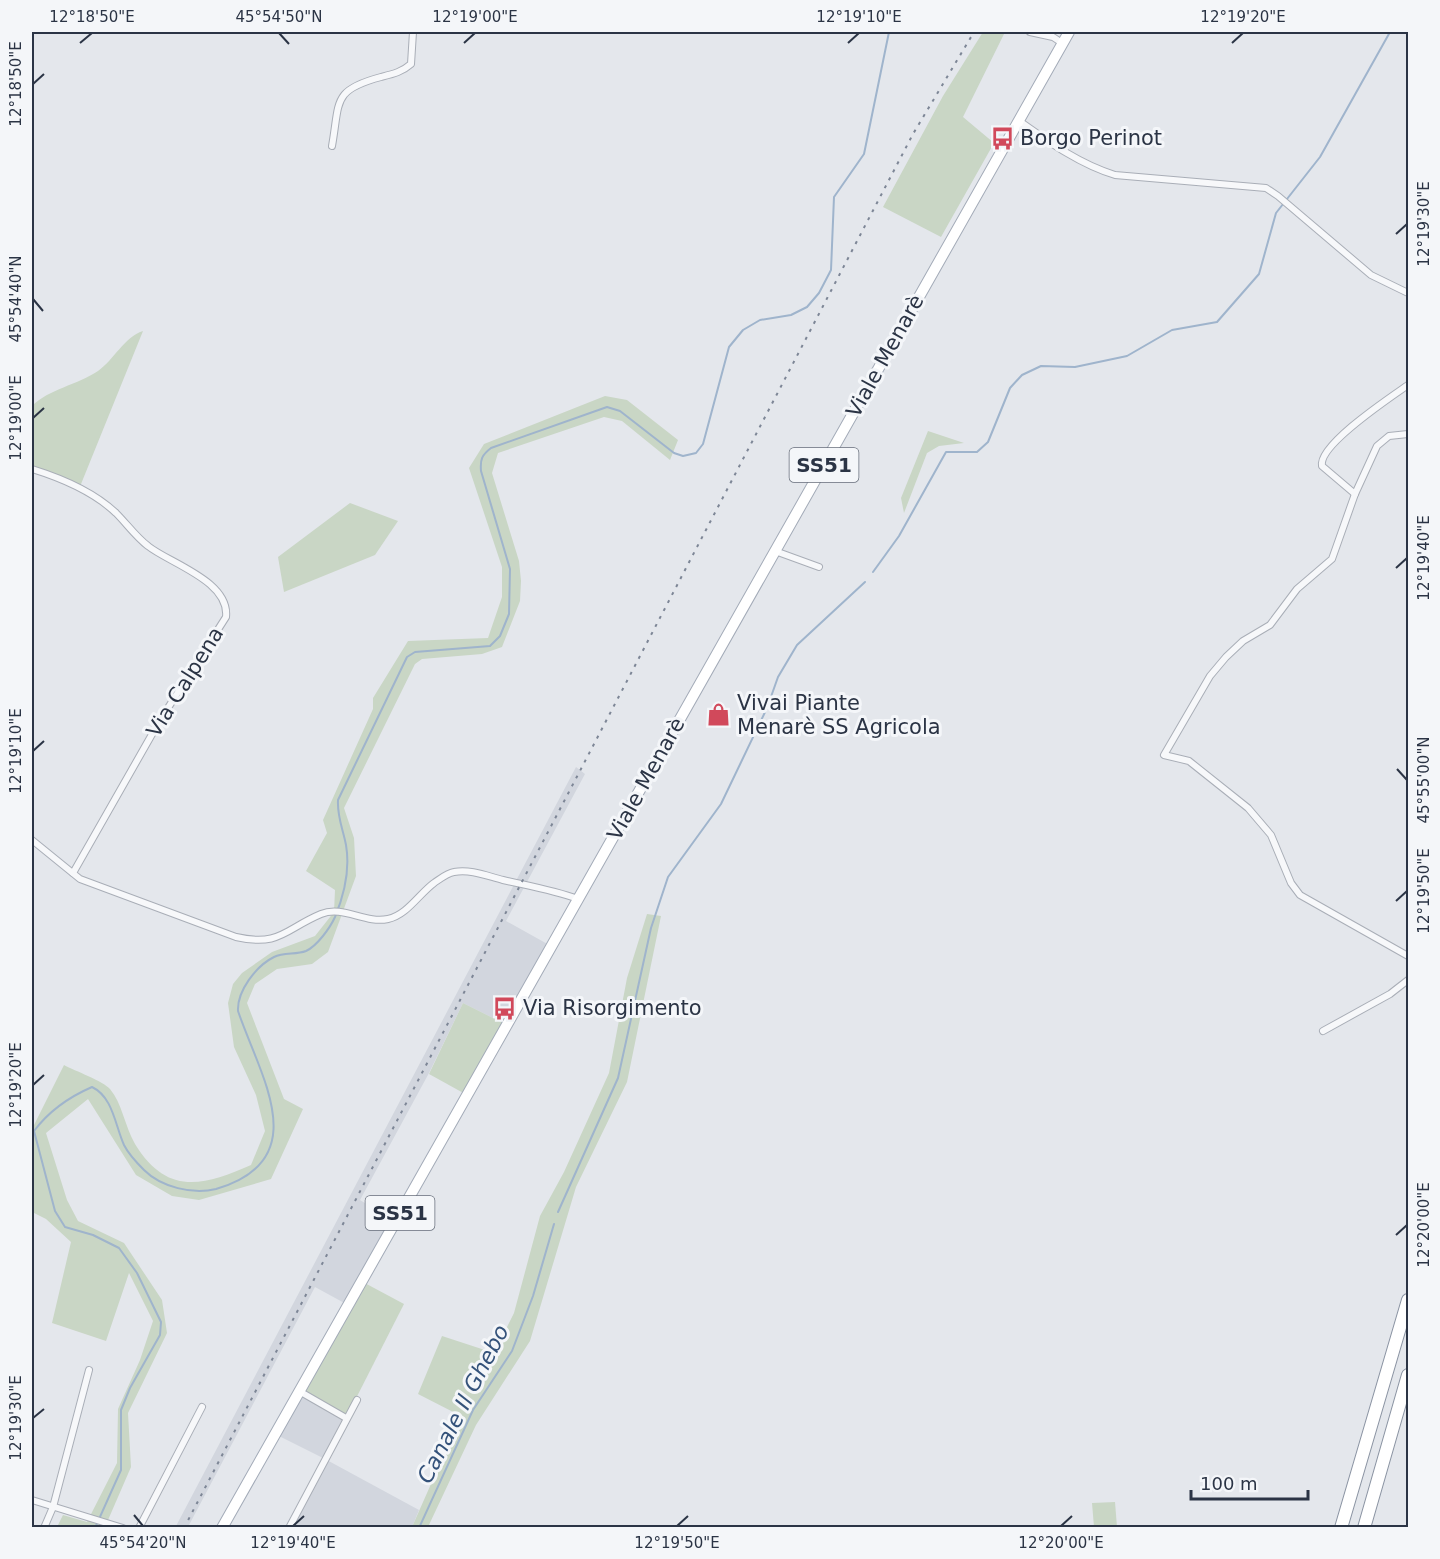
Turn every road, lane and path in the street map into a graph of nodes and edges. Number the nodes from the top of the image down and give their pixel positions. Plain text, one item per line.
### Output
1 (413, 32) edge
2 (1030, 32) edge
3 (1069, 32) edge
4 (1062, 43) junction
5 (1018, 120) junction
6 (332, 146) dead end
7 (1408, 293) edge
8 (1408, 385) edge
9 (1408, 434) edge
10 (32, 469) edge
11 (1355, 494) junction
12 (775, 551) junction
13 (819, 567) dead end
14 (32, 840) edge
15 (73, 873) junction
16 (578, 899) junction
17 (1408, 956) edge
18 (1408, 980) edge
19 (1323, 1030) dead end
20 (1408, 1300) edge
21 (89, 1370) dead end
22 (1408, 1375) edge
23 (299, 1391) junction
24 (357, 1400) dead end
25 (202, 1407) dead end
26 (346, 1418) junction
27 (32, 1500) edge
28 (53, 1507) junction
29 (44, 1527) edge
30 (123, 1527) edge
31 (139, 1527) edge
32 (222, 1527) edge
33 (289, 1527) edge
34 (1341, 1527) edge
35 (1365, 1527) edge

1 - 6 street
2 - 4 street
3 - 4 main road, Viale Menarè / SS51
4 - 5 main road, Viale Menarè / SS51
5 - 7 street
5 - 12 main road, Viale Menarè / SS51
8 - 11 street
9 - 11 street
10 - 15 street, Via Calpena
11 - 17 street
12 - 13 street
12 - 16 main road, Viale Menarè / SS51
14 - 15 street
15 - 16 street
16 - 23 main road, SS51
18 - 19 street
20 - 34 highway
21 - 28 street
22 - 35 highway
23 - 26 street
23 - 32 main road, SS51
24 - 26 street
25 - 31 street
26 - 33 street
27 - 28 street
28 - 29 street
28 - 30 street

